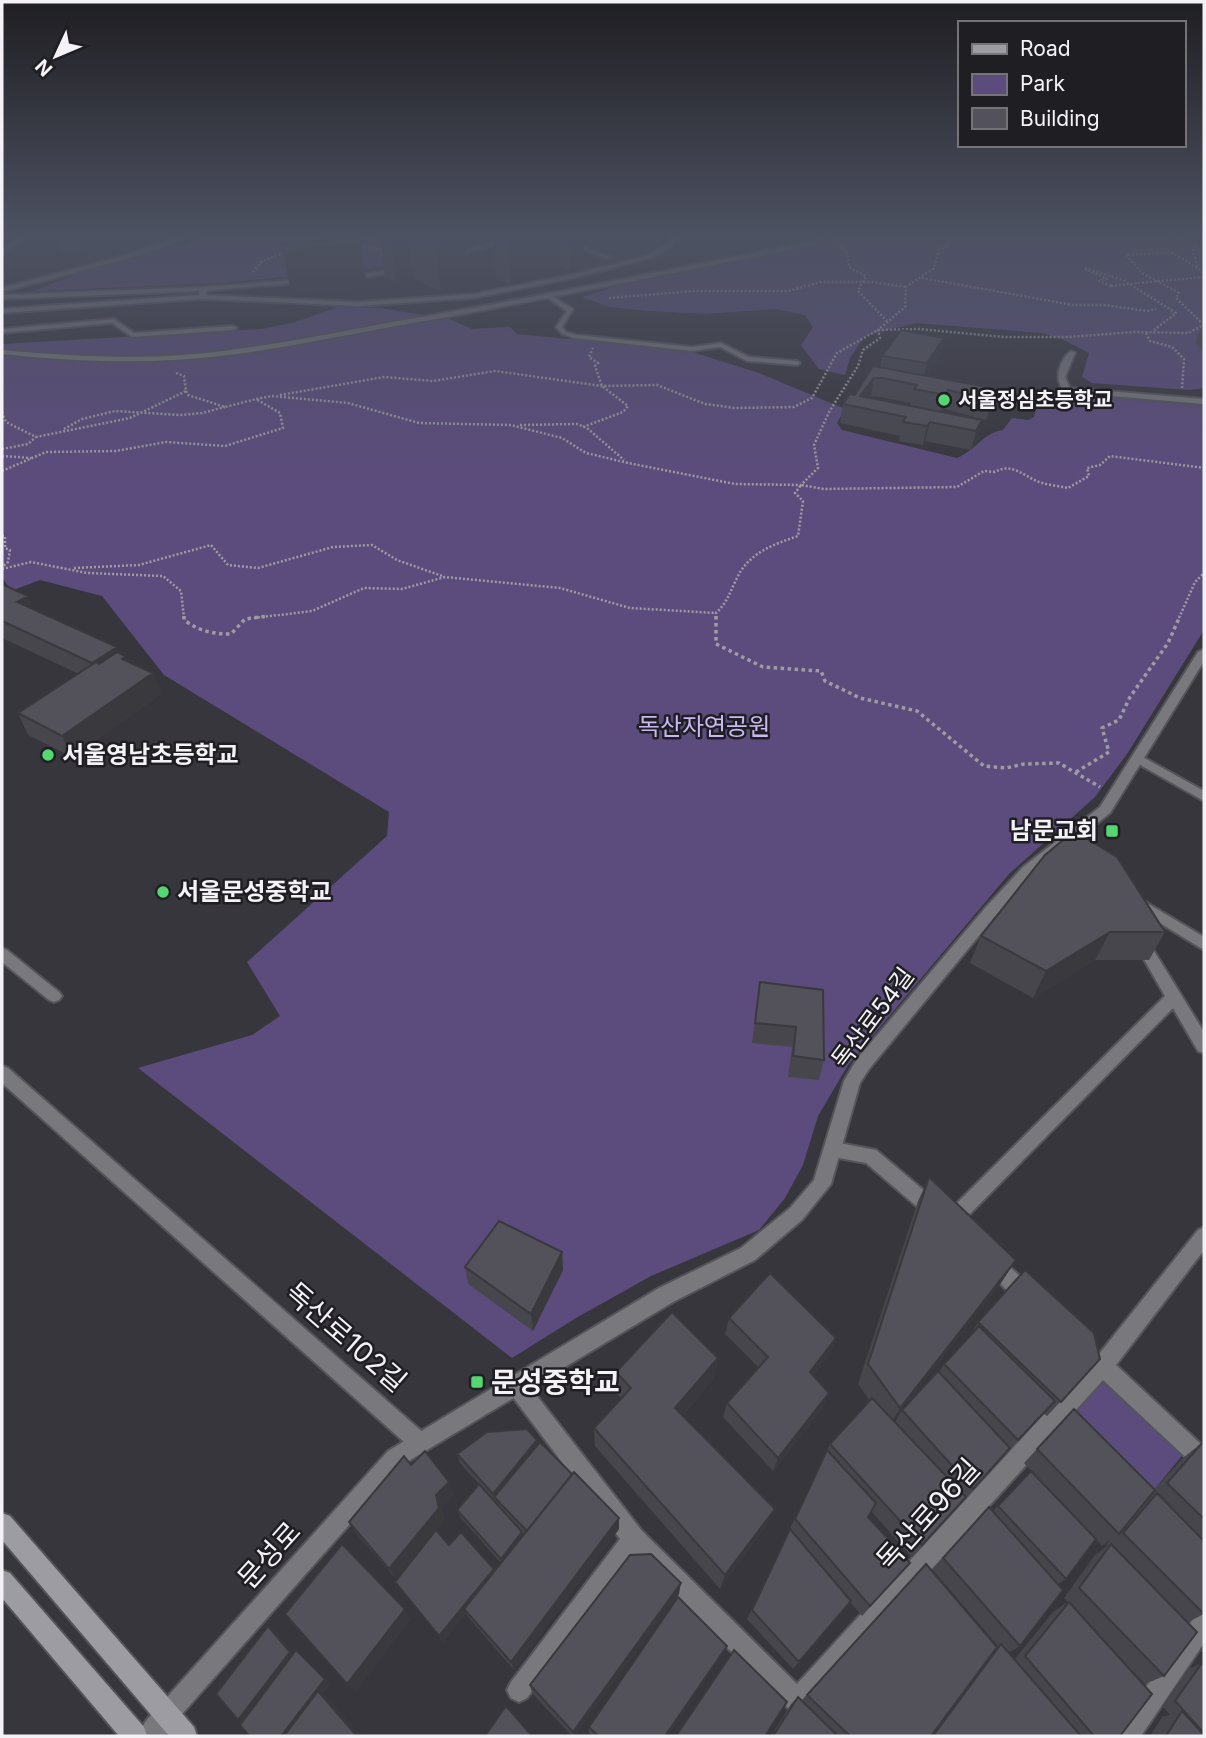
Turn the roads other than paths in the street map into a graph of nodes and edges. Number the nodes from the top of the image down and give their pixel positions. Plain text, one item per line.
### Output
1 (115, 317) edge
2 (437, 317) edge
3 (566, 317) edge
4 (114, 321) junction
5 (233, 328) dead end
6 (2, 331) edge
7 (2, 352) edge
8 (1071, 353) dead end
9 (797, 363) dead end
10 (1204, 402) edge
11 (1204, 652) edge
12 (1139, 759) junction
13 (1204, 797) edge
14 (1127, 896) edge
15 (1133, 928) edge
16 (1204, 944) edge
17 (2, 954) edge
18 (54, 996) dead end
19 (1174, 997) junction
20 (1204, 1045) edge
21 (2, 1073) edge
22 (834, 1150) junction
23 (1204, 1236) edge
24 (980, 1252) edge
25 (1041, 1309) edge
26 (1082, 1347) edge
27 (1102, 1367) junction
28 (516, 1385) junction
29 (420, 1443) junction
30 (1204, 1461) edge
31 (2, 1524) edge
32 (634, 1539) junction
33 (915, 1572) junction
34 (2, 1581) edge
35 (933, 1593) edge
36 (1204, 1623) edge
37 (519, 1690) dead end
38 (797, 1702) junction
39 (167, 1714) junction
40 (815, 1719) edge
41 (135, 1736) edge
42 (150, 1736) edge
43 (185, 1736) edge
44 (1127, 1736) edge

1 - 4 street
2 - 7 street
3 - 9 lane
4 - 5 street
4 - 6 street
8 - 10 street
11 - 12 street, 독산로54길
12 - 13 street
12 - 22 street, 독산로54길
14 - 16 street
15 - 19 street
17 - 18 street
19 - 20 street
19 - 22 street
21 - 29 street, 독산로102길
22 - 28 street, 독산로54길
23 - 27 street, 독산로96길
24 - 25 street
26 - 27 street
27 - 30 street
27 - 33 street, 독산로96길
28 - 29 street
28 - 32 street
29 - 39 street, 문성로
31 - 39 main road
32 - 37 street
32 - 38 street
33 - 35 street
33 - 38 street, 독산로96길
34 - 41 main road
36 - 44 street
38 - 40 street
39 - 42 street, 문성로
39 - 43 main road

